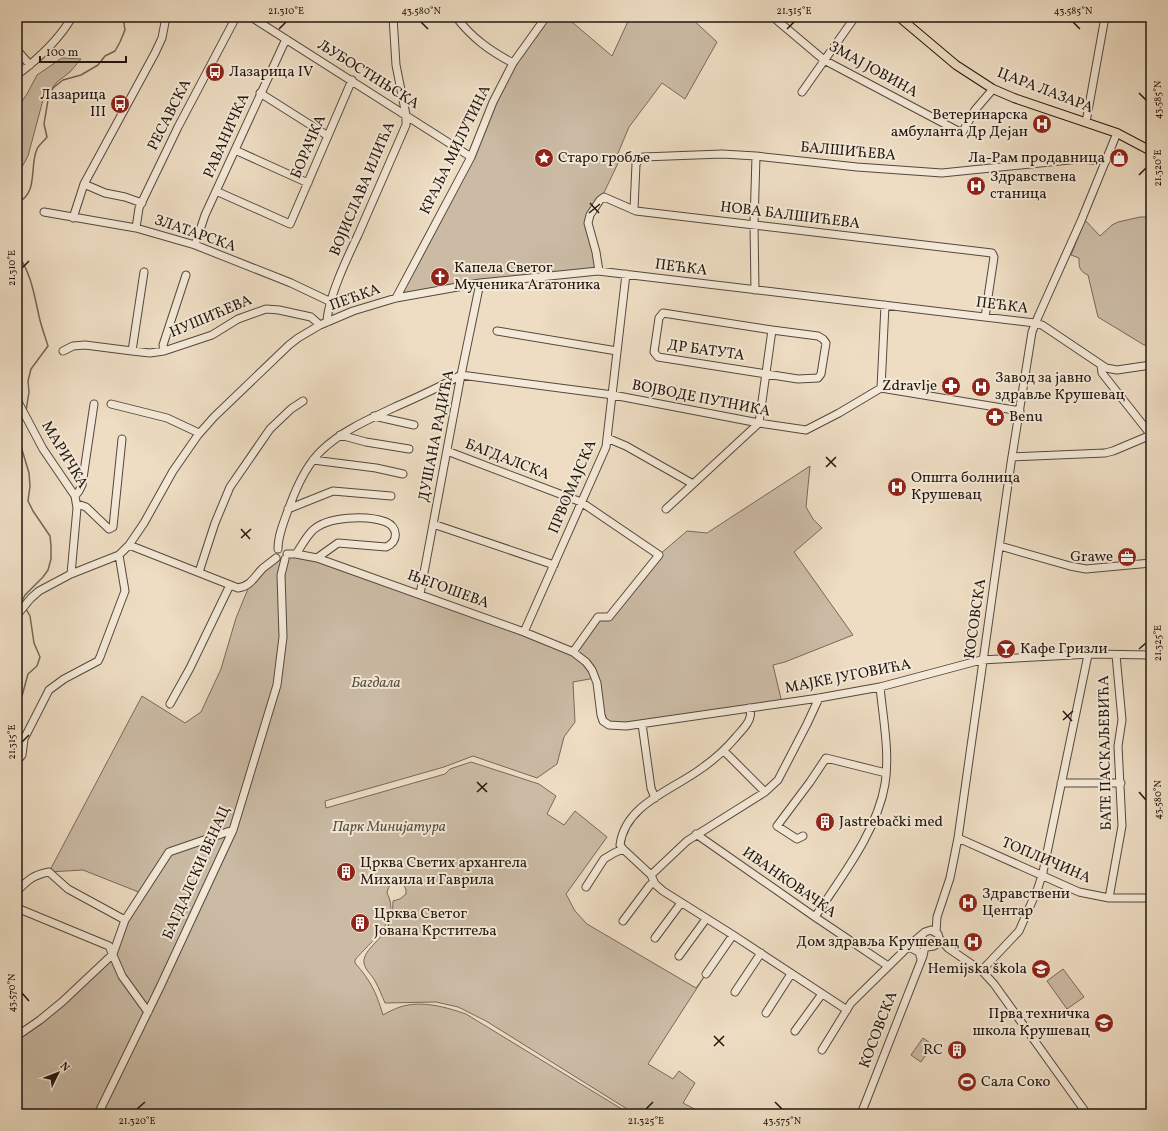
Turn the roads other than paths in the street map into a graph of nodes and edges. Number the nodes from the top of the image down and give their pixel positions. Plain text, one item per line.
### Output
1 (72, 17) edge
2 (166, 17) edge
3 (236, 17) edge
4 (251, 17) edge
5 (393, 17) edge
6 (456, 17) edge
7 (773, 17) edge
8 (855, 17) edge
9 (899, 17) edge
10 (1105, 17) edge
11 (542, 19) edge
12 (286, 39) junction
13 (17, 50) edge
14 (824, 60) junction
15 (513, 63) junction
16 (30, 65) junction
17 (17, 76) edge
18 (352, 80) junction
19 (993, 88) junction
20 (802, 92) dead end
21 (260, 93) junction
22 (406, 115) junction
23 (1086, 122) junction
24 (1117, 133) junction
25 (328, 136) junction
26 (235, 150) junction
27 (1151, 151) edge
28 (756, 156) junction
29 (471, 157) junction
30 (1106, 161) junction
31 (84, 184) junction
32 (308, 184) junction
33 (216, 191) junction
34 (142, 203) junction
35 (634, 209) junction
36 (44, 212) dead end
37 (73, 218) junction
38 (754, 224) junction
39 (136, 228) junction
40 (195, 245) junction
41 (599, 271) junction
42 (144, 272) dead end
43 (626, 274) junction
44 (186, 276) dead end
45 (480, 283) junction
46 (756, 290) junction
47 (396, 298) junction
48 (331, 302) junction
49 (884, 305) junction
50 (985, 317) junction
51 (1035, 323) junction
52 (323, 324) junction
53 (772, 330) junction
54 (497, 331) dead end
55 (63, 351) dead end
56 (132, 351) junction
57 (164, 351) junction
58 (618, 351) junction
59 (1101, 365) junction
60 (1151, 365) edge
61 (765, 373) junction
62 (461, 375) junction
63 (881, 388) junction
64 (612, 396) junction
65 (17, 400) edge
66 (303, 402) dead end
67 (94, 404) dead end
68 (111, 404) dead end
69 (1020, 410) junction
70 (374, 416) junction
71 (759, 423) junction
72 (414, 425) dead end
73 (199, 433) junction
74 (340, 435) junction
75 (1151, 435) edge
76 (607, 438) junction
77 (122, 439) dead end
78 (409, 449) dead end
79 (447, 451) junction
80 (1012, 457) junction
81 (313, 460) junction
82 (404, 474) dead end
83 (693, 484) junction
84 (75, 496) junction
85 (391, 496) dead end
86 (581, 502) junction
87 (76, 504) junction
88 (288, 509) junction
89 (666, 509) dead end
90 (433, 524) junction
91 (129, 545) junction
92 (1000, 546) junction
93 (278, 549) junction
94 (296, 554) junction
95 (119, 555) junction
96 (286, 557) junction
97 (276, 558) junction
98 (317, 558) junction
99 (1151, 563) edge
100 (554, 565) junction
101 (199, 572) junction
102 (71, 574) junction
103 (230, 585) junction
104 (420, 594) junction
105 (19, 610) edge
106 (524, 632) junction
107 (573, 652) junction
108 (1088, 655) junction
109 (1116, 655) junction
110 (1151, 655) edge
111 (983, 660) junction
112 (592, 670) joint
113 (880, 687) junction
114 (819, 698) junction
115 (170, 704) dead end
116 (749, 708) junction
117 (642, 724) junction
118 (724, 751) junction
119 (17, 761) edge
120 (886, 773) junction
121 (1061, 783) junction
122 (1121, 783) junction
123 (765, 792) junction
124 (656, 798) junction
125 (233, 830) junction
126 (696, 834) junction
127 (803, 836) dead end
128 (958, 838) junction
129 (622, 847) junction
130 (1042, 876) junction
131 (653, 878) junction
132 (586, 887) dead end
133 (17, 891) edge
134 (1109, 898) junction
135 (1151, 898) edge
136 (681, 903) junction
137 (17, 908) edge
138 (937, 917) junction
139 (815, 918) junction
140 (706, 919) junction
141 (125, 920) junction
142 (623, 921) dead end
143 (924, 933) junction
144 (733, 935) junction
145 (938, 935) junction
146 (655, 938) dead end
147 (929, 946) junction
148 (908, 947) junction
149 (948, 948) junction
150 (761, 953) junction
151 (113, 954) junction
152 (679, 956) dead end
153 (922, 958) junction
154 (888, 966) junction
155 (983, 972) junction
156 (706, 974) dead end
157 (791, 974) junction
158 (735, 992) dead end
159 (822, 994) junction
160 (847, 1010) junction
161 (148, 1012) junction
162 (766, 1012) dead end
163 (795, 1031) dead end
164 (17, 1036) edge
165 (822, 1050) dead end
166 (98, 1114) edge
167 (861, 1114) edge
168 (1087, 1114) edge

1 - 16 street
2 - 31 street
3 - 34 street, РЕСАВСКА
4 - 12 street, ЉУБОСТИЊСКА
5 - 22 street, ВОЈИСЛАВА ИЛИЋА
6 - 15 street
7 - 14 street, ЗМАЈ ЈОВИНА
8 - 14 street
9 - 19 main road, ЦАРА ЛАЗАРА
10 - 23 street
11 - 15 street, КРАЉА МИЛУТИНА
12 - 18 street, ЉУБОСТИЊСКА
12 - 21 street, РАВАНИЧКА
13 - 16 street
14 - 19 street, ЗМАЈ ЈОВИНА
14 - 20 street
15 - 29 street, КРАЉА МИЛУТИНА
16 - 17 street
18 - 22 street, ЉУБОСТИЊСКА
18 - 25 street, БОРАЧКА
19 - 23 main road, ЦАРА ЛАЗАРА
21 - 25 street
21 - 26 street, РАВАНИЧКА
22 - 29 street, ЉУБОСТИЊСКА
22 - 48 street, ВОЈИСЛАВА ИЛИЋА
23 - 24 main road, ЦАРА ЛАЗАРА
24 - 27 main road, ЦАРА ЛАЗАРА
24 - 30 street, КОСОВСКА
25 - 32 street, БОРАЧКА
26 - 32 street
26 - 33 street, РАВАНИЧКА
28 - 30 street, БАЛШИЋЕВА
28 - 35 street, БАЛШИЋЕВА
28 - 38 street
29 - 47 street, КРАЉА МИЛУТИНА
30 - 51 street, КОСОВСКА
31 - 34 street
31 - 37 street
32 - 33 street, БОРАЧКА
33 - 40 street, РАВАНИЧКА
34 - 39 street, РЕСАВСКА
35 - 38 street, НОВА БАЛШИЋЕВА
35 - 41 street, НОВА БАЛШИЋЕВА
36 - 37 street, ЗЛАТАРСКА
37 - 39 street, ЗЛАТАРСКА
38 - 46 street
38 - 50 street, НОВА БАЛШИЋЕВА
39 - 40 street, ЗЛАТАРСКА
40 - 48 street, ЗЛАТАРСКА
41 - 43 street, ПЕЋКА
41 - 45 street, ПЕЋКА
42 - 56 street
43 - 46 street, ПЕЋКА
43 - 58 street, ПРВОМАЈСКА
44 - 57 street
45 - 47 street, ПЕЋКА
45 - 62 street, ДУШАНА РАДИЋА
46 - 49 street, ПЕЋКА
47 - 52 street, ПЕЋКА
48 - 52 street, ВОЈИСЛАВА ИЛИЋА
49 - 50 street, ПЕЋКА
49 - 63 street
50 - 51 street, ПЕЋКА
51 - 59 street
51 - 69 street, КОСОВСКА
52 - 57 street, НУШИЋЕВА
52 - 73 street, ПЕЋКА
53 - 61 street
53 - 61 street, ДР БАТУТА
53 - 61 street, ДР БАТУТА
54 - 58 street
55 - 56 street, НУШИЋЕВА
56 - 57 street, НУШИЋЕВА
58 - 64 street, ПРВОМАЈСКА
59 - 60 street
59 - 75 street
61 - 71 street
62 - 64 street, ВОЈВОДЕ ПУТНИКА
62 - 70 street
62 - 79 street, ДУШАНА РАДИЋА
63 - 69 street
63 - 71 street, ВОЈВОДЕ ПУТНИКА
64 - 71 street, ВОЈВОДЕ ПУТНИКА
64 - 76 street, ПРВОМАЈСКА
65 - 84 street, МАРИЧКА
66 - 101 street
67 - 84 street
68 - 73 street
69 - 80 street, КОСОВСКА
70 - 72 street
70 - 74 street
71 - 83 street
73 - 91 street, ПЕЋКА
74 - 78 street
74 - 81 street
75 - 80 street
76 - 83 street
76 - 86 street, ПРВОМАЈСКА
77 - 87 street
79 - 86 street, БАГДАЛСКА
79 - 90 street, ДУШАНА РАДИЋА
80 - 92 street, КОСОВСКА
81 - 82 street
81 - 88 street
83 - 89 street
84 - 87 street, МАРИЧКА
85 - 88 street
86 - 100 street, ПРВОМАЈСКА
86 - 107 street, БАГДАЛСКА
87 - 102 street, МАРИЧКА
88 - 93 street
90 - 100 street
90 - 104 street, ДУШАНА РАДИЋА
91 - 95 street, ПЕЋКА
91 - 101 street
92 - 99 street
92 - 111 street, КОСОВСКА
93 - 96 street
93 - 97 street
94 - 96 street, ЊЕГОШЕВА
94 - 98 street, ЊЕГОШЕВА
94 - 98 street
95 - 102 street
95 - 119 street
96 - 97 street
96 - 125 street, БАГДАЛСКИ ВЕНАЦ
97 - 103 street
98 - 104 street, ЊЕГОШЕВА
100 - 106 street, ПРВОМАЈСКА
101 - 103 street
102 - 105 street
103 - 115 street
104 - 106 street, ЊЕГОШЕВА
106 - 107 street, ЊЕГОШЕВА
107 - 112 street, ЊЕГОШЕВА
108 - 109 street, МАЈКЕ ЈУГОВИЋА
108 - 111 street, МАЈКЕ ЈУГОВИЋА
108 - 121 street
109 - 110 street, МАЈКЕ ЈУГОВИЋА
109 - 122 street, БАТЕ ПАСКАЉЕВИЋА
111 - 113 street, МАЈКЕ ЈУГОВИЋА
111 - 128 street, КОСОВСКА
112 - 117 street, МАЈКЕ ЈУГОВИЋА
113 - 114 street, МАЈКЕ ЈУГОВИЋА
113 - 120 street
114 - 116 street, МАЈКЕ ЈУГОВИЋА
114 - 123 street
116 - 117 street, МАЈКЕ ЈУГОВИЋА
116 - 118 street
117 - 124 street
118 - 123 street
118 - 124 street
120 - 127 street
120 - 139 street
121 - 122 street
121 - 130 street
122 - 134 street, БАТЕ ПАСКАЉЕВИЋА
123 - 126 street
124 - 129 street
125 - 141 street
125 - 161 street, БАГДАЛСКИ ВЕНАЦ
126 - 131 street
126 - 139 street, ИВАНКОВАЧКА
128 - 130 street, ТОПЛИЧИНА
128 - 138 street, КОСОВСКА
129 - 131 street
129 - 132 street
130 - 134 street, ТОПЛИЧИНА
130 - 155 street
131 - 136 street
131 - 142 street
133 - 141 street
134 - 135 street, ТОПЛИЧИНА
136 - 140 street
136 - 146 street
137 - 151 street
138 - 143 street, КОСОВСКА
138 - 145 street, КОСОВСКА
139 - 154 street, ИВАНКОВАЧКА
140 - 144 street
140 - 152 street
141 - 151 street
143 - 145 street
143 - 147 street, КОСОВСКА
143 - 148 street, КОСОВСКА
144 - 150 street
144 - 156 street
145 - 147 street, КОСОВСКА
145 - 149 street
147 - 148 street
147 - 149 street
147 - 153 street, КОСОВСКА
148 - 153 street
148 - 154 street, КОСОВСКА
149 - 155 street
150 - 157 street
150 - 158 street
151 - 161 street
151 - 164 street
153 - 167 street, КОСОВСКА
154 - 160 street, КОСОВСКА
155 - 168 street
157 - 159 street
157 - 162 street
159 - 160 street
159 - 163 street
160 - 165 street, КОСОВСКА
161 - 166 street, БАГДАЛСКИ ВЕНАЦ

